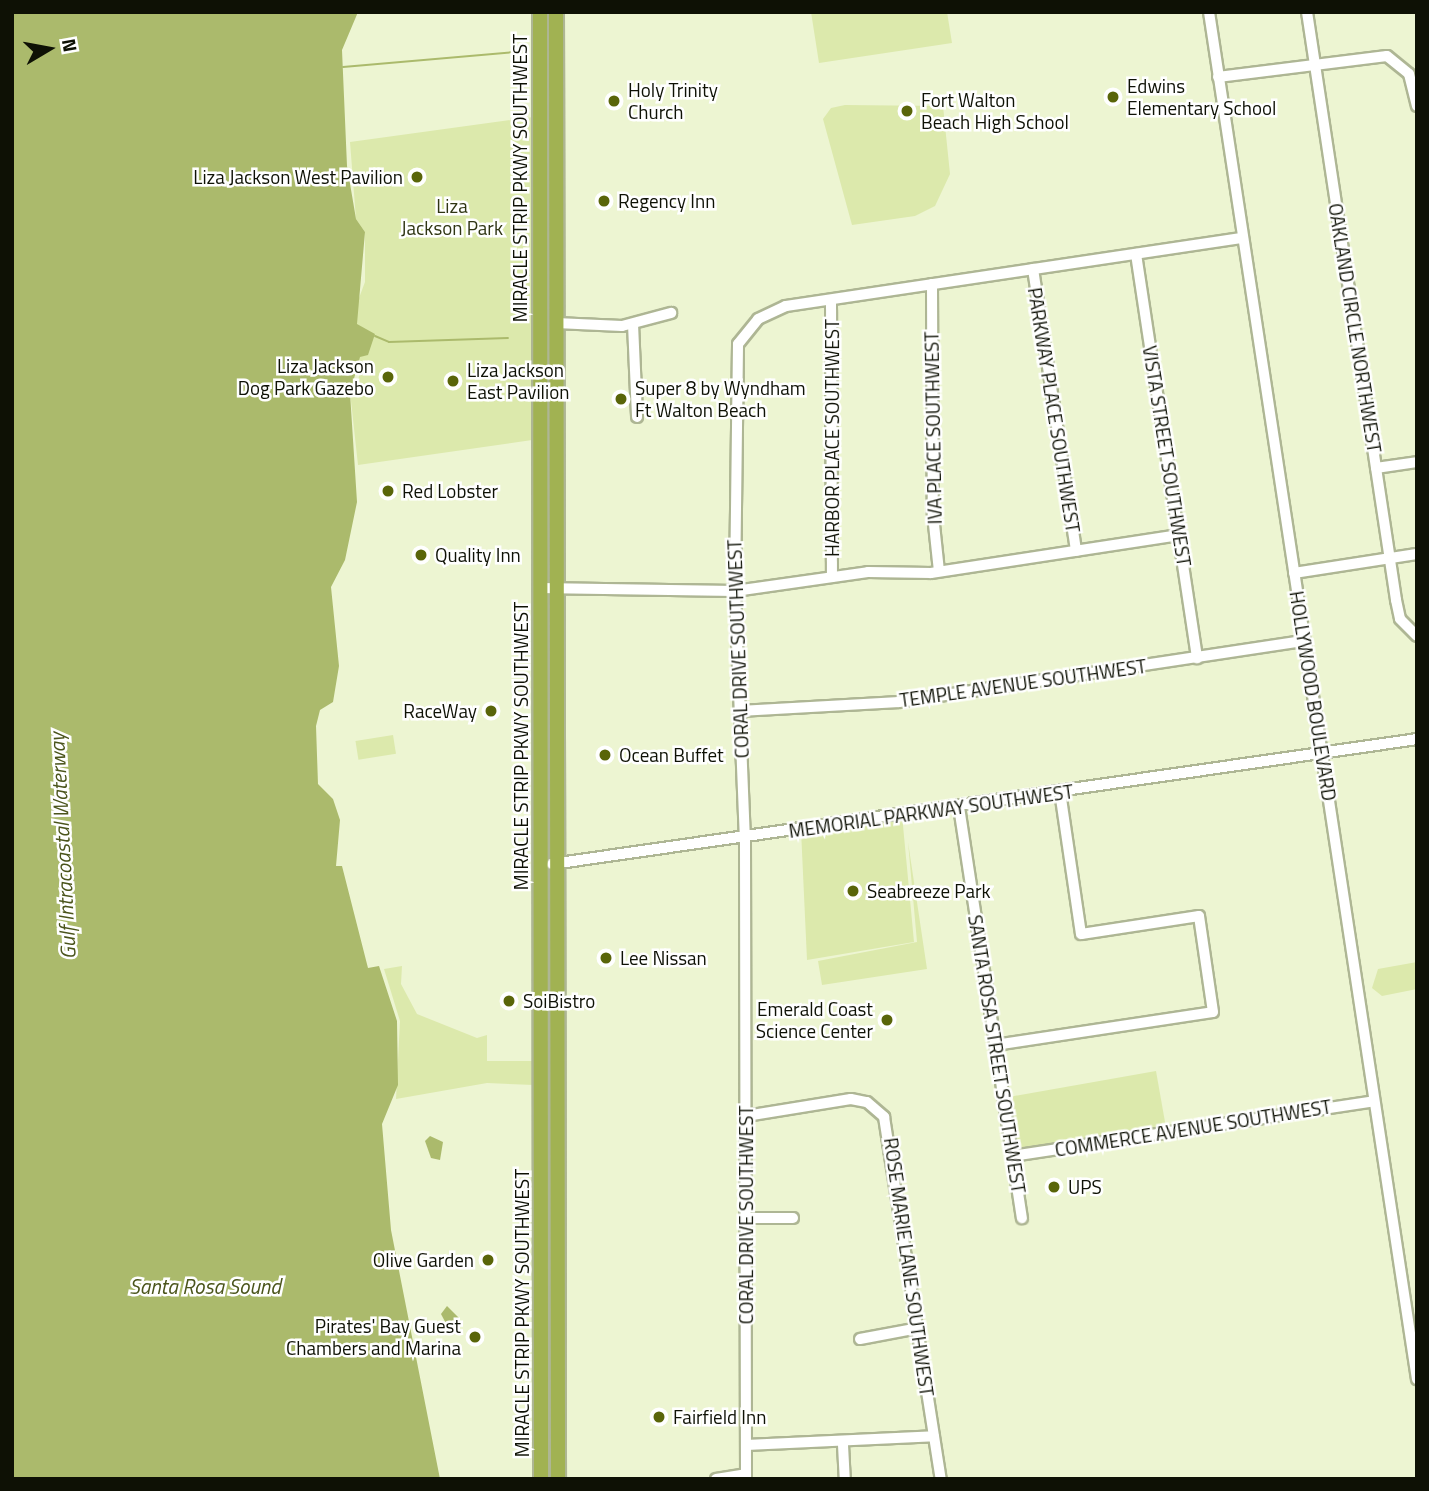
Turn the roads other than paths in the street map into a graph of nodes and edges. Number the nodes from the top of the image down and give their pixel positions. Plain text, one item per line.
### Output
1 (540, 12) edge
2 (556, 12) edge
3 (1209, 12) edge
4 (1307, 12) edge
5 (1315, 62) junction
6 (1219, 77) junction
7 (1417, 106) edge
8 (1243, 238) junction
9 (1136, 254) junction
10 (1033, 269) junction
11 (932, 284) junction
12 (831, 299) junction
13 (671, 313) dead end
14 (556, 323) junction
15 (633, 324) junction
16 (637, 417) dead end
17 (1417, 462) edge
18 (1376, 468) junction
19 (1179, 535) junction
20 (1076, 551) junction
21 (1417, 554) edge
22 (1389, 558) junction
23 (939, 571) junction
24 (1294, 573) junction
25 (832, 577) junction
26 (539, 587) junction
27 (557, 589) junction
28 (735, 591) junction
29 (1417, 636) edge
30 (1304, 641) junction
31 (1197, 657) junction
32 (740, 711) junction
33 (1417, 739) edge
34 (1321, 753) junction
35 (1060, 792) junction
36 (960, 807) junction
37 (745, 838) junction
38 (541, 864) junction
39 (557, 864) junction
40 (995, 1045) junction
41 (1374, 1101) junction
42 (746, 1116) junction
43 (1012, 1156) junction
44 (793, 1218) dead end
45 (1022, 1218) dead end
46 (746, 1219) junction
47 (918, 1328) junction
48 (860, 1339) dead end
49 (1417, 1379) edge
50 (934, 1436) junction
51 (746, 1445) junction
52 (843, 1445) junction
53 (746, 1476) edge
54 (541, 1479) edge
55 (558, 1479) edge
56 (716, 1479) edge
57 (845, 1479) edge
58 (941, 1479) edge

1 - 26 highway, MIRACLE STRIP PKWY SOUTHWEST
2 - 14 highway, MIRACLE STRIP PKWY SOUTHWEST
3 - 6 street, HOLLYWOOD BOULEVARD
4 - 5 street, OAKLAND CIRCLE NORTHWEST
5 - 6 street
5 - 7 street
5 - 18 street, OAKLAND CIRCLE NORTHWEST
6 - 8 street, HOLLYWOOD BOULEVARD
8 - 9 street, CORAL DRIVE SOUTHWEST
8 - 24 street, HOLLYWOOD BOULEVARD
9 - 10 street, CORAL DRIVE SOUTHWEST
9 - 19 street, VISTA STREET SOUTHWEST
10 - 11 street, CORAL DRIVE SOUTHWEST
10 - 20 street, PARKWAY PLACE SOUTHWEST
11 - 12 street, CORAL DRIVE SOUTHWEST
11 - 23 street, IVA PLACE SOUTHWEST
12 - 25 street, HARBOR PLACE SOUTHWEST
12 - 28 street, CORAL DRIVE SOUTHWEST
13 - 15 street
14 - 15 street
14 - 27 highway, MIRACLE STRIP PKWY SOUTHWEST
15 - 16 street
17 - 18 street
18 - 22 street, OAKLAND CIRCLE NORTHWEST
19 - 20 street
19 - 31 street, VISTA STREET SOUTHWEST
20 - 23 street
21 - 22 street
22 - 24 street
22 - 29 street, OAKLAND CIRCLE NORTHWEST
23 - 25 street
24 - 30 street, HOLLYWOOD BOULEVARD
25 - 28 street
26 - 27 street
26 - 38 highway, MIRACLE STRIP PKWY SOUTHWEST
27 - 28 street
27 - 39 highway, MIRACLE STRIP PKWY SOUTHWEST
28 - 32 street, CORAL DRIVE SOUTHWEST
30 - 31 street, TEMPLE AVENUE SOUTHWEST
30 - 34 street, HOLLYWOOD BOULEVARD
31 - 32 street, TEMPLE AVENUE SOUTHWEST
32 - 37 street, CORAL DRIVE SOUTHWEST
33 - 34 street, MEMORIAL PARKWAY SOUTHWEST
34 - 35 street, MEMORIAL PARKWAY SOUTHWEST
34 - 41 street, HOLLYWOOD BOULEVARD
35 - 36 street, MEMORIAL PARKWAY SOUTHWEST
35 - 40 street
36 - 37 street, MEMORIAL PARKWAY SOUTHWEST
36 - 40 street, SANTA ROSA STREET SOUTHWEST
37 - 39 street, MEMORIAL PARKWAY SOUTHWEST
37 - 42 street, CORAL DRIVE SOUTHWEST
38 - 39 street, MEMORIAL PARKWAY SOUTHWEST
38 - 54 highway, MIRACLE STRIP PKWY SOUTHWEST
39 - 55 highway, MIRACLE STRIP PKWY SOUTHWEST
40 - 43 street, SANTA ROSA STREET SOUTHWEST
41 - 43 street, COMMERCE AVENUE SOUTHWEST
41 - 49 street, HOLLYWOOD BOULEVARD
42 - 46 street, CORAL DRIVE SOUTHWEST
42 - 47 street, ROSE MARIE LANE SOUTHWEST
43 - 45 street, SANTA ROSA STREET SOUTHWEST
44 - 46 street
46 - 51 street, CORAL DRIVE SOUTHWEST
47 - 48 street
47 - 50 street, ROSE MARIE LANE SOUTHWEST
50 - 52 street
50 - 58 street, ROSE MARIE LANE SOUTHWEST
51 - 52 street
51 - 53 street, CORAL DRIVE SOUTHWEST
52 - 57 street
53 - 56 street

